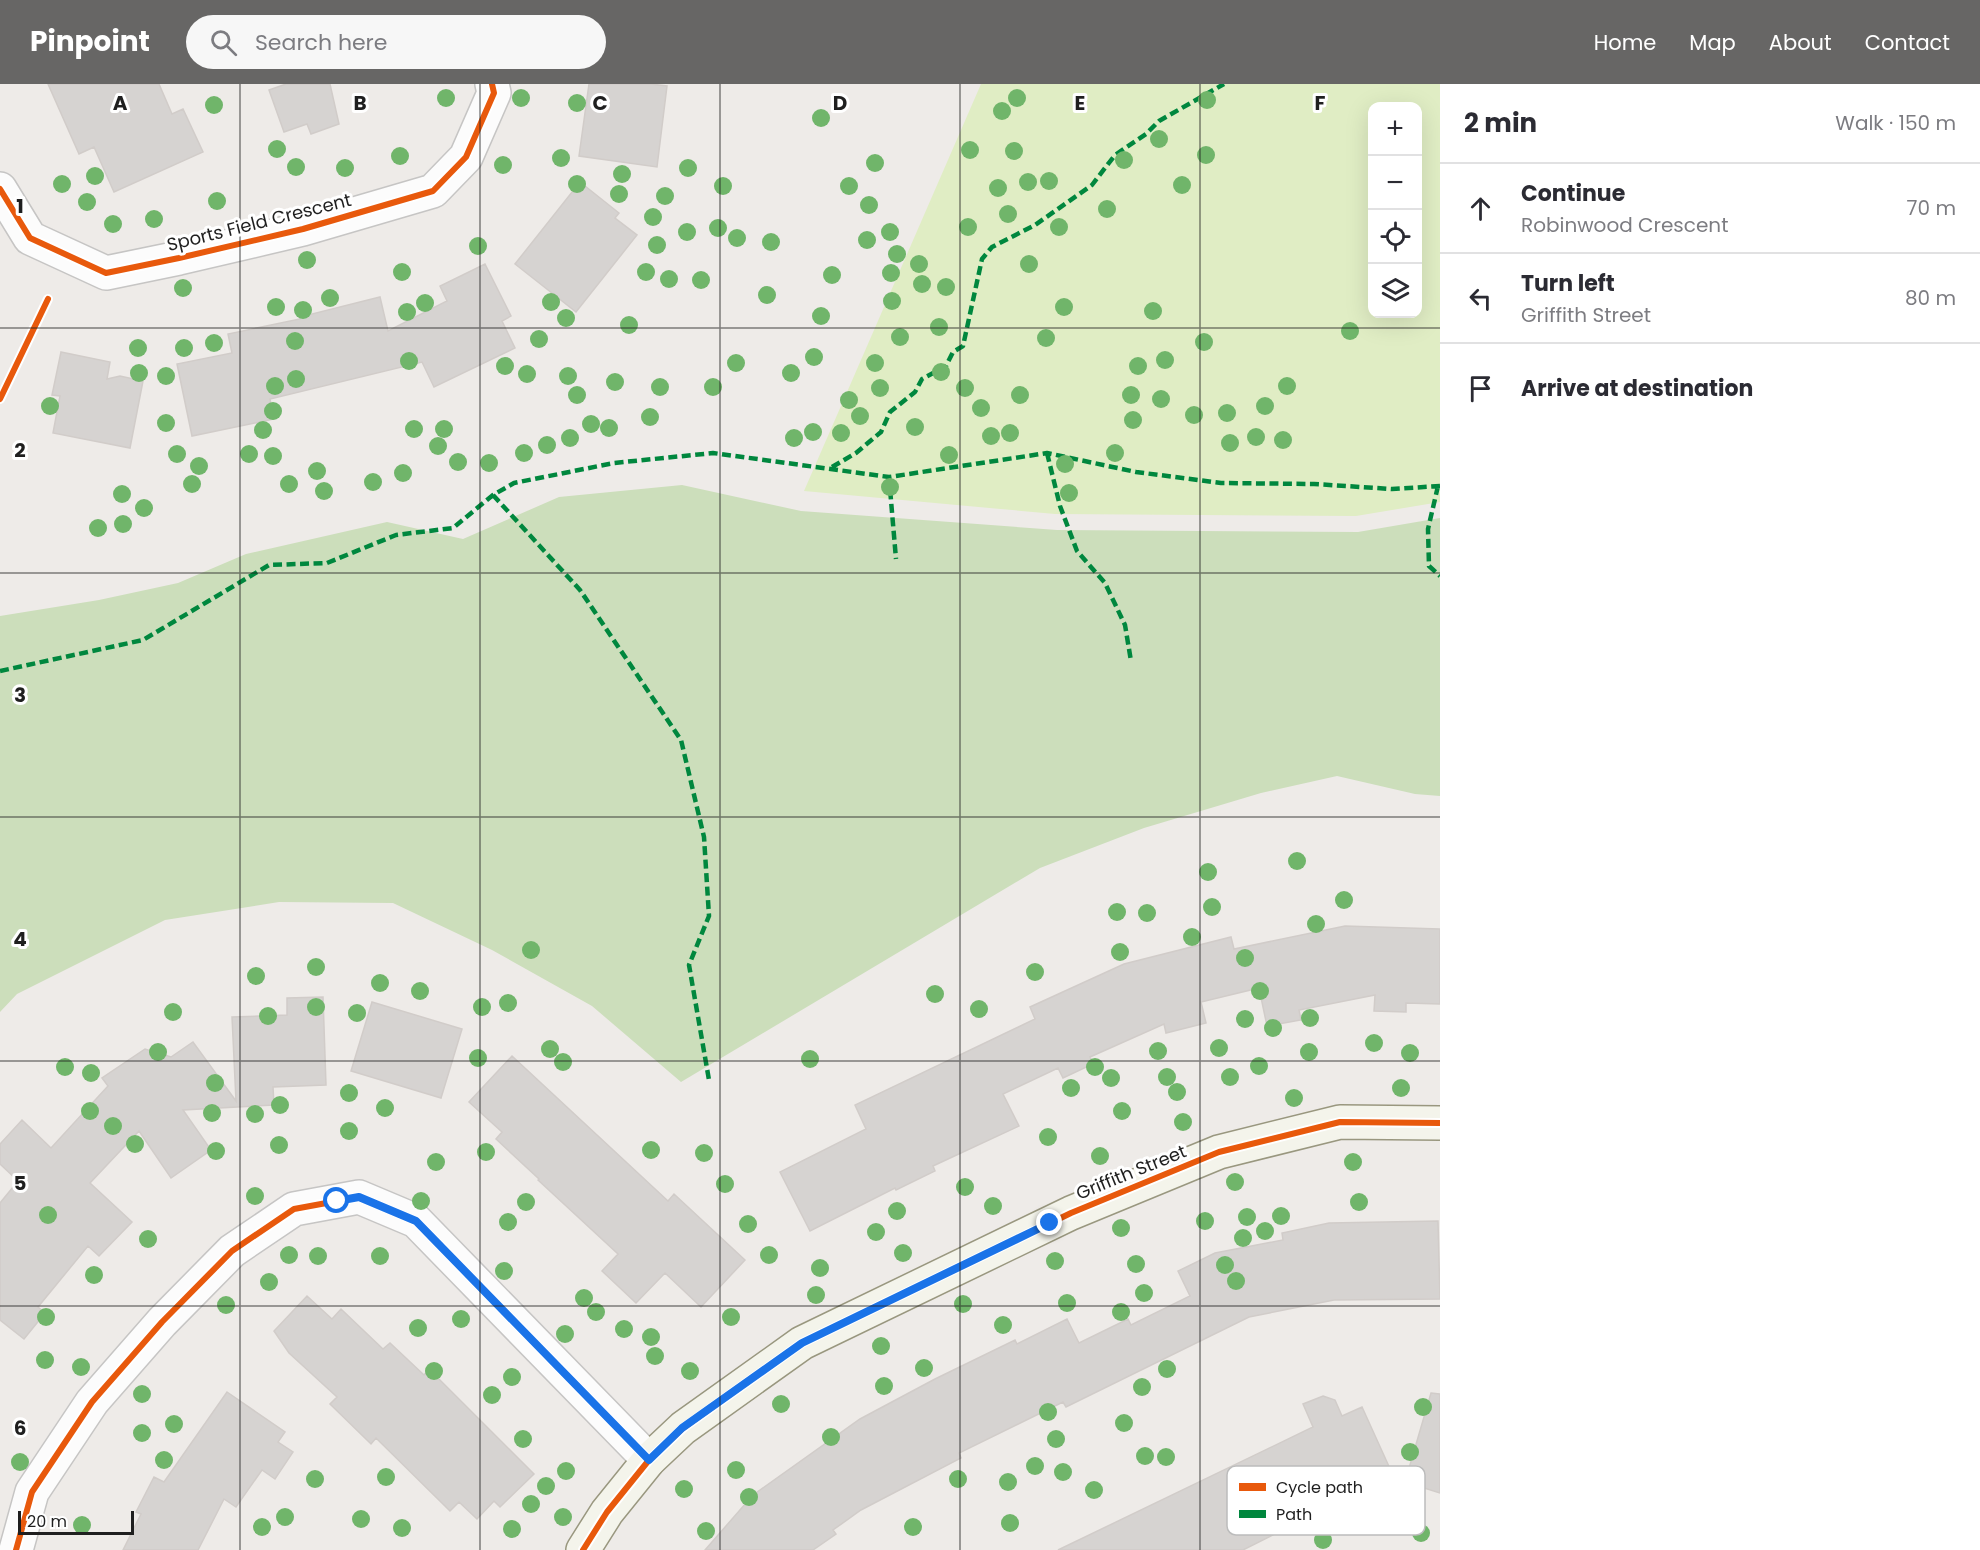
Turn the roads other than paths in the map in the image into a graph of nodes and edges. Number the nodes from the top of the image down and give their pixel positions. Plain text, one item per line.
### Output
1 (492, 84) edge
2 (0, 189) edge
3 (1440, 1124) edge
4 (649, 1460) junction
5 (16, 1550) edge
6 (583, 1550) edge

1 - 2 street, Sports Field Crescent
3 - 4 street, Griffith Street
4 - 5 street
4 - 6 street, Griffith Street

